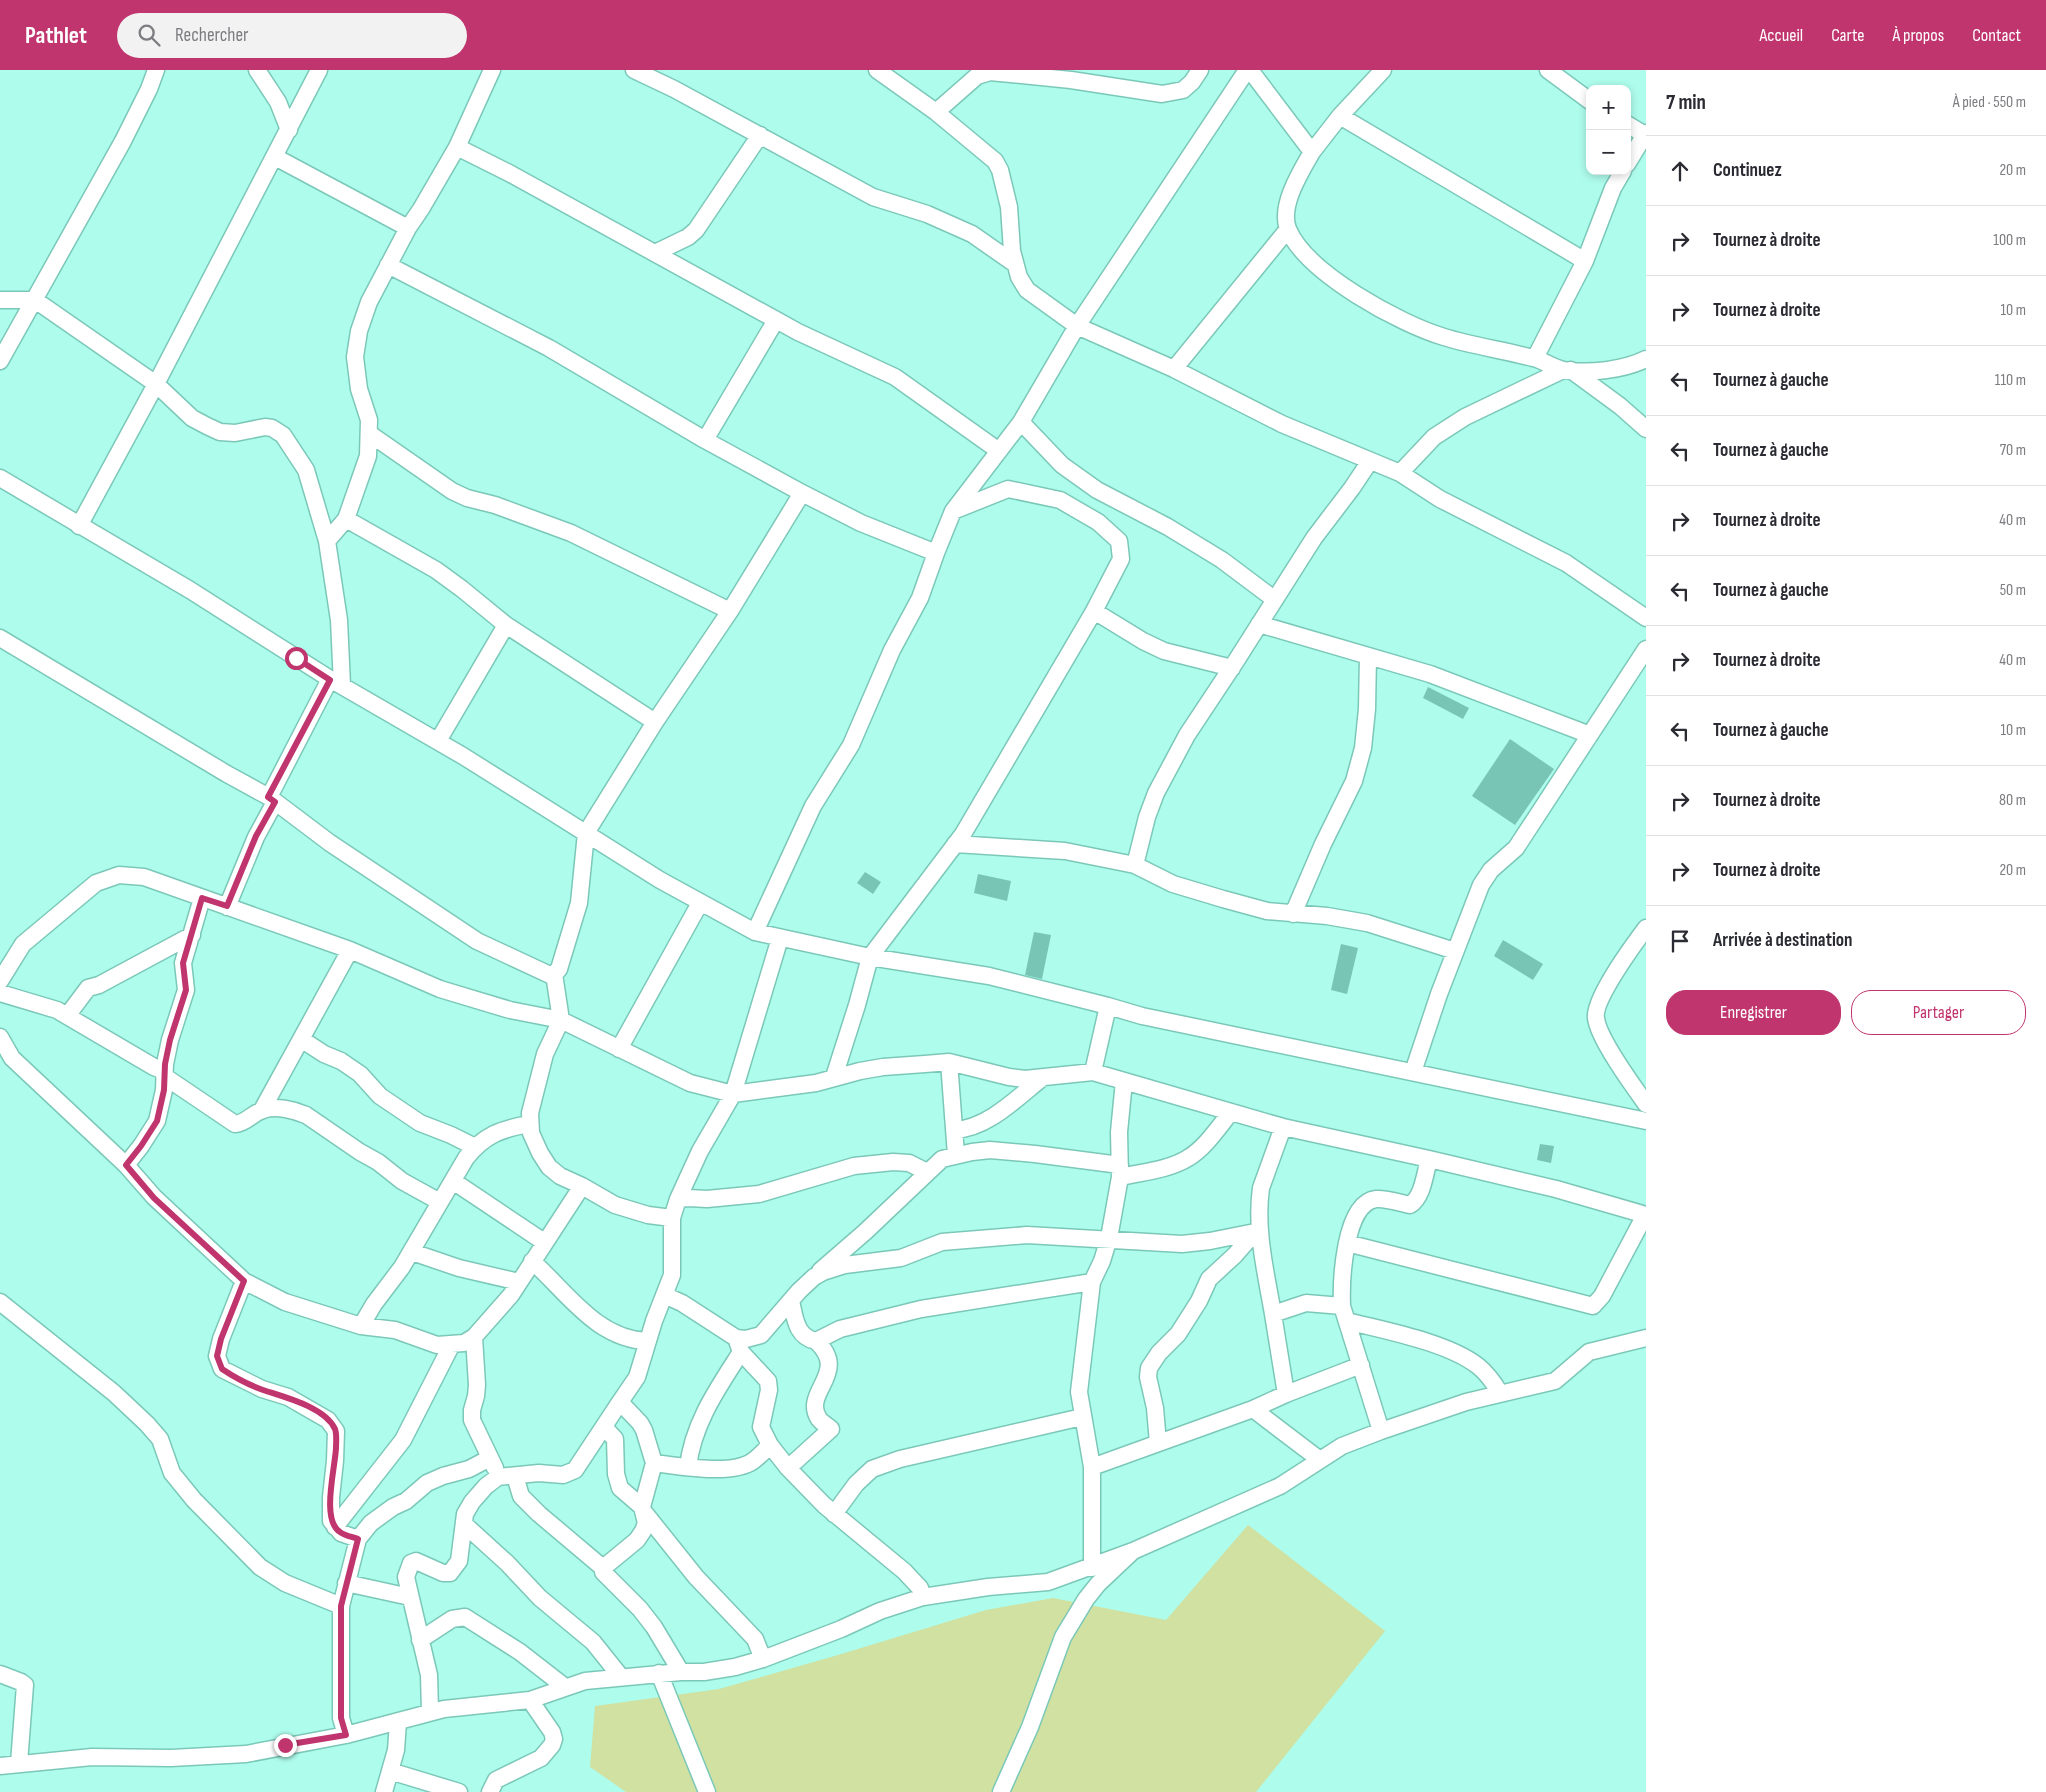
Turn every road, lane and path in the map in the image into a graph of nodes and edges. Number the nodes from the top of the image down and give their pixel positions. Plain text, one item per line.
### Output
1 (156, 70) edge
2 (257, 70) edge
3 (319, 70) edge
4 (492, 70) edge
5 (634, 70) edge
6 (877, 70) edge
7 (1200, 70) edge
8 (1247, 70) edge
9 (1250, 70) edge
10 (1383, 70) edge
11 (1548, 70) edge
12 (1586, 98) edge
13 (936, 112) junction
14 (1340, 116) junction
15 (1631, 126) edge
16 (289, 130) junction
17 (1646, 134) edge
18 (760, 135) junction
19 (457, 147) junction
20 (1312, 152) junction
21 (275, 157) junction
22 (1631, 158) edge
23 (1621, 175) edge
24 (408, 228) junction
25 (1288, 228) junction
26 (654, 253) junction
27 (1585, 261) junction
28 (1015, 264) junction
29 (388, 265) junction
30 (0, 300) edge
31 (35, 300) junction
32 (776, 320) junction
33 (1078, 326) junction
34 (1535, 358) junction
35 (1646, 359) edge
36 (0, 361) edge
37 (1174, 369) junction
38 (1567, 370) junction
39 (156, 384) junction
40 (1021, 422) junction
41 (1646, 429) edge
42 (370, 434) junction
43 (705, 440) junction
44 (999, 451) junction
45 (1370, 461) junction
46 (1400, 473) junction
47 (0, 478) edge
48 (802, 494) junction
49 (953, 511) junction
50 (346, 519) junction
51 (79, 526) junction
52 (327, 541) junction
53 (936, 553) junction
54 (1274, 599) junction
55 (730, 611) junction
56 (1094, 611) junction
57 (1646, 618) edge
58 (1259, 624) junction
59 (506, 625) junction
60 (0, 638) edge
61 (1646, 649) edge
62 (1368, 656) junction
63 (1232, 668) junction
64 (336, 682) junction
65 (655, 722) junction
66 (1590, 735) junction
67 (438, 741) junction
68 (272, 799) junction
69 (586, 833) junction
70 (955, 844) junction
71 (1135, 864) junction
72 (202, 898) junction
73 (700, 903) junction
74 (227, 906) junction
75 (1293, 914) junction
76 (1646, 928) edge
77 (756, 932) junction
78 (192, 935) junction
79 (780, 938) junction
80 (350, 950) junction
81 (1454, 951) junction
82 (870, 957) junction
83 (554, 974) junction
84 (0, 983) edge
85 (1108, 1006) junction
86 (67, 1016) junction
87 (561, 1020) junction
88 (0, 1037) edge
89 (301, 1039) junction
90 (619, 1048) junction
91 (949, 1062) junction
92 (1093, 1072) junction
93 (1413, 1072) junction
94 (164, 1073) junction
95 (834, 1078) junction
96 (1042, 1078) junction
97 (1124, 1081) junction
98 (733, 1094) junction
99 (1646, 1104) edge
100 (262, 1110) junction
101 (1231, 1112) junction
102 (1646, 1121) edge
103 (529, 1124) junction
104 (1283, 1127) junction
105 (954, 1130) junction
106 (475, 1147) junction
107 (956, 1156) junction
108 (1429, 1158) junction
109 (126, 1165) junction
110 (1120, 1171) junction
111 (927, 1172) junction
112 (453, 1181) junction
113 (582, 1186) junction
114 (678, 1199) junction
115 (440, 1202) junction
116 (1645, 1215) edge
117 (672, 1218) junction
118 (1257, 1232) junction
119 (1109, 1238) junction
120 (544, 1242) junction
121 (1347, 1243) junction
122 (412, 1252) junction
123 (532, 1261) junction
124 (814, 1276) junction
125 (244, 1281) junction
126 (518, 1282) junction
127 (1092, 1282) junction
128 (664, 1295) junction
129 (792, 1301) junction
130 (0, 1302) edge
131 (1273, 1314) junction
132 (1345, 1314) junction
133 (361, 1326) junction
134 (474, 1337) junction
135 (1646, 1338) edge
136 (648, 1341) junction
137 (816, 1341) junction
138 (452, 1344) junction
139 (739, 1345) junction
140 (1361, 1366) junction
141 (1500, 1393) junction
142 (1286, 1394) junction
143 (620, 1402) junction
144 (1253, 1409) junction
145 (1082, 1417) junction
146 (604, 1427) junction
147 (1381, 1430) junction
148 (1158, 1443) junction
149 (770, 1445) junction
150 (490, 1458) junction
151 (1320, 1460) junction
152 (654, 1463) junction
153 (688, 1467) junction
154 (1092, 1467) junction
155 (788, 1468) junction
156 (515, 1476) junction
157 (498, 1477) junction
158 (643, 1509) junction
159 (834, 1514) junction
160 (464, 1524) junction
161 (335, 1527) junction
162 (358, 1539) junction
163 (1133, 1551) junction
164 (603, 1568) junction
165 (1092, 1568) junction
166 (346, 1582) junction
167 (410, 1597) junction
168 (923, 1597) junction
169 (341, 1606) junction
170 (420, 1640) junction
171 (763, 1659) junction
172 (681, 1672) junction
173 (0, 1674) edge
174 (659, 1674) junction
175 (621, 1677) junction
176 (565, 1687) junction
177 (530, 1700) junction
178 (430, 1712) junction
179 (398, 1722) junction
180 (346, 1735) junction
181 (19, 1763) junction
182 (0, 1766) edge
183 (390, 1771) junction
184 (384, 1792) edge
185 (459, 1792) edge
186 (490, 1792) edge
187 (707, 1792) edge
188 (1001, 1792) edge

1 - 31 street
2 - 16 street
3 - 16 street
4 - 19 street
5 - 18 street
6 - 13 street
7 - 13 street
8 - 33 street
9 - 20 street
10 - 14 street
11 - 12 street
13 - 28 street
14 - 20 street
14 - 27 street
15 - 17 street
16 - 21 street
17 - 22 street
18 - 26 street
18 - 28 street
19 - 24 street
19 - 26 street
20 - 25 street
21 - 24 street
21 - 39 street
23 - 27 street
24 - 29 street
25 - 34 street
25 - 37 street
26 - 32 street
27 - 34 street
28 - 33 street
29 - 42 street
29 - 43 street
30 - 31 street
31 - 36 street
31 - 39 street
32 - 43 street
32 - 44 street
33 - 37 street
33 - 40 street
34 - 38 street
35 - 38 street
37 - 45 street
38 - 41 street
38 - 46 street
39 - 51 street
39 - 52 street
40 - 44 street
40 - 54 street
42 - 50 street
42 - 55 street
43 - 48 street
44 - 49 street
45 - 46 street
45 - 54 street
46 - 57 street
47 - 51 street
48 - 53 street
48 - 55 street
49 - 53 street
49 - 56 street
50 - 52 street
50 - 59 street
51 - 64 street
52 - 64 street
53 - 77 street
54 - 58 street
55 - 65 street
56 - 63 street
56 - 70 street
58 - 62 street
58 - 63 street
59 - 65 street
59 - 67 street
60 - 68 street
61 - 66 street
62 - 66 street
62 - 75 street
63 - 71 street
64 - 67 street
64 - 68 street
65 - 69 street
66 - 81 street
67 - 69 street
68 - 74 street
68 - 83 street
69 - 73 street
69 - 83 street
70 - 71 street
70 - 82 street
71 - 75 street
72 - 74 street
72 - 78 street
72 - 84 street
73 - 77 street
73 - 90 street
74 - 80 street
75 - 81 street
76 - 99 street
77 - 79 street
78 - 86 street
78 - 94 street
79 - 82 street
79 - 98 street
80 - 87 street
80 - 89 street
81 - 93 street
82 - 85 street
82 - 95 street
83 - 87 street
84 - 86 street
85 - 92 street
85 - 93 street
86 - 94 street
87 - 90 street
87 - 103 street
88 - 109 street
89 - 100 street
89 - 106 street
90 - 98 street
91 - 95 street
91 - 96 street
91 - 105 street
92 - 96 street
92 - 97 street
93 - 102 street
94 - 100 street
94 - 109 street
95 - 98 street
96 - 105 street
97 - 101 street
97 - 110 street
98 - 114 street
100 - 115 street
101 - 104 street
101 - 110 street
103 - 106 street
103 - 113 street
104 - 108 street
104 - 118 street
105 - 107 street
106 - 112 street
107 - 110 street
107 - 111 street
108 - 116 street
108 - 121 street
109 - 125 street
110 - 119 street
111 - 114 street
111 - 124 street
112 - 115 street
112 - 120 street
113 - 117 street
113 - 120 street
114 - 117 street
115 - 122 street
116 - 121 street
117 - 128 street
118 - 119 street
118 - 131 street
118 - 148 street
119 - 124 street
119 - 127 street
120 - 123 street
121 - 132 street
122 - 126 street
122 - 133 street
123 - 126 street
123 - 136 street
124 - 129 street
125 - 133 street
125 - 161 street
126 - 134 street
127 - 137 street
127 - 145 street
128 - 136 street
128 - 139 street
129 - 137 street
129 - 139 street
130 - 169 street
131 - 132 street
131 - 142 street
132 - 140 street
132 - 141 street
133 - 138 street
134 - 138 street
134 - 150 street
135 - 141 street
136 - 143 street
137 - 155 street
138 - 161 street
139 - 149 street
139 - 153 street
140 - 142 street
140 - 147 street
141 - 147 street
142 - 144 street
143 - 146 street
143 - 152 street
144 - 148 street
144 - 151 street
145 - 154 street
145 - 159 street
146 - 156 street
146 - 158 street
147 - 151 street
148 - 154 street
149 - 153 street
149 - 155 street
150 - 157 street
150 - 162 street
151 - 163 street
152 - 153 street
152 - 158 street
154 - 165 street
155 - 159 street
156 - 157 street
156 - 164 street
157 - 160 street
158 - 164 street
158 - 171 street
159 - 168 street
160 - 167 street
160 - 175 street
161 - 162 street
162 - 166 street
163 - 165 street
163 - 188 street
164 - 172 street
165 - 168 street
166 - 167 street
166 - 169 street
167 - 170 street
168 - 171 street
169 - 180 street
170 - 176 street
170 - 178 street
171 - 172 street
172 - 174 street
173 - 181 street
174 - 175 street
174 - 187 street
175 - 176 street
176 - 177 street
177 - 178 street
177 - 186 street
178 - 179 street
179 - 180 street
179 - 183 street
180 - 181 street
181 - 182 street
183 - 184 street
183 - 185 street

